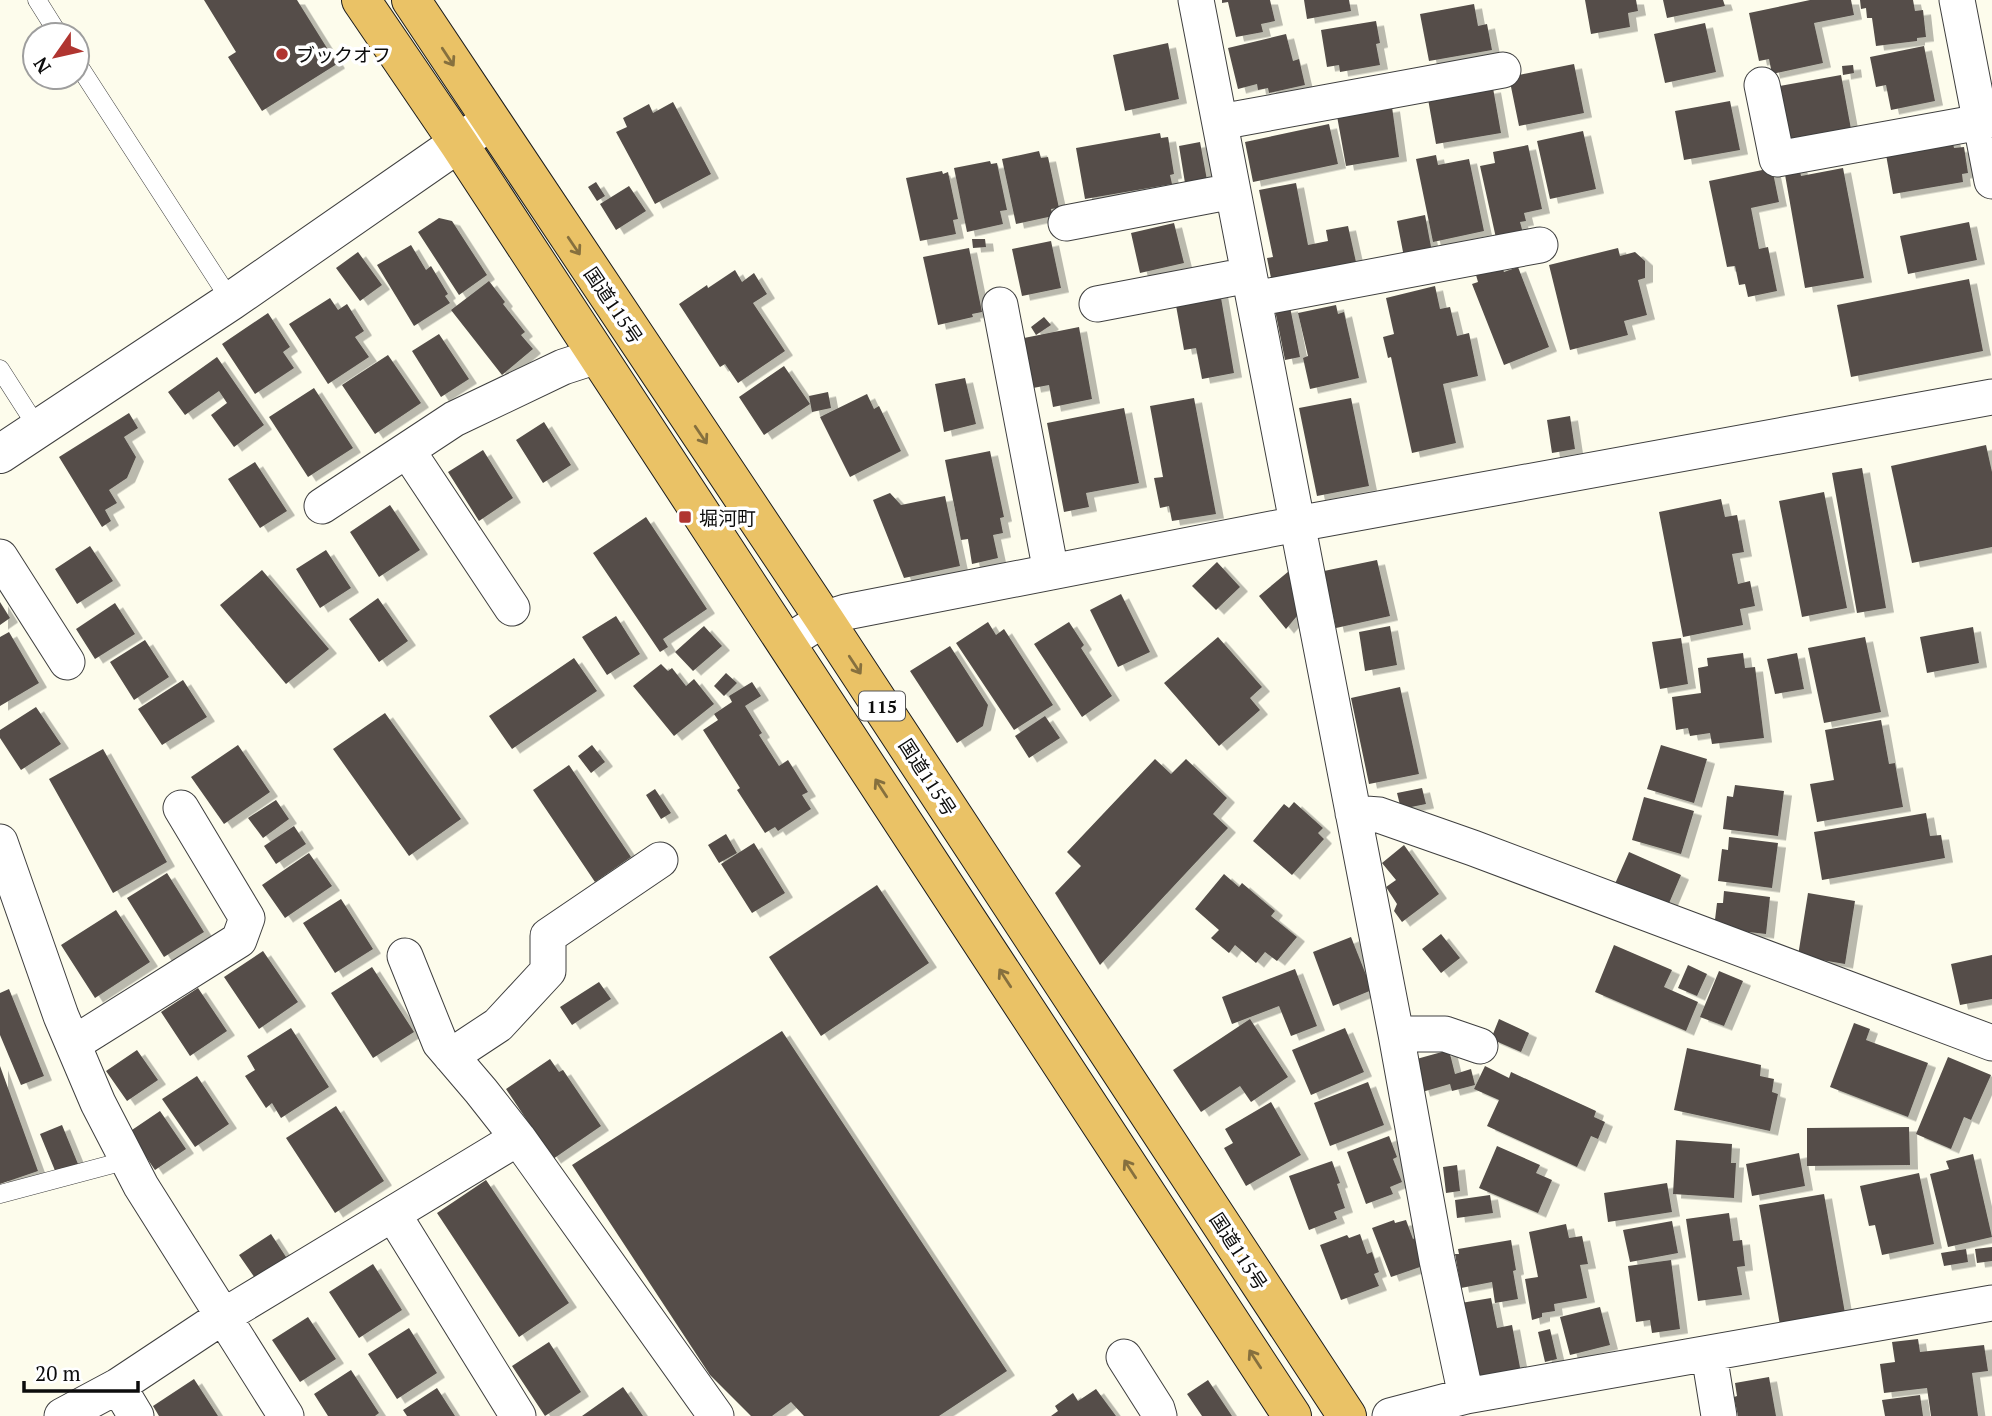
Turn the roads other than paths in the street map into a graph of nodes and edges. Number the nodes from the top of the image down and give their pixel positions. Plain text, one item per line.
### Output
1 (37, 0) edge
2 (360, 0) edge
3 (411, 0) edge
4 (1196, 0) edge
5 (1957, 0) edge
6 (50, 21) edge
7 (1503, 70) dead end
8 (91, 85) edge
9 (1762, 85) dead end
10 (490, 121) junction
11 (1986, 121) edge
12 (1220, 122) junction
13 (459, 144) junction
14 (1992, 181) edge
15 (1233, 191) junction
16 (1066, 223) dead end
17 (1540, 245) dead end
18 (1252, 287) junction
19 (231, 301) junction
20 (1097, 304) dead end
21 (1000, 305) dead end
22 (597, 356) junction
23 (0, 369) edge
24 (1992, 397) edge
25 (38, 430) junction
26 (407, 450) junction
27 (0, 454) edge
28 (322, 506) dead end
29 (1297, 524) junction
30 (0, 557) edge
31 (1051, 572) junction
32 (512, 608) dead end
33 (824, 619) junction
34 (786, 643) junction
35 (67, 662) dead end
36 (181, 808) dead end
37 (1353, 813) junction
38 (0, 842) edge
39 (660, 860) dead end
40 (405, 956) dead end
41 (1396, 1034) junction
42 (1992, 1043) edge
43 (73, 1044) junction
44 (1480, 1046) dead end
45 (451, 1056) junction
46 (518, 1138) junction
47 (128, 1160) junction
48 (0, 1194) edge
49 (393, 1214) junction
50 (1992, 1303) edge
51 (222, 1317) junction
52 (1709, 1353) junction
53 (1124, 1357) dead end
54 (118, 1386) junction
55 (1466, 1396) junction
56 (62, 1416) edge
57 (136, 1416) edge
58 (286, 1416) edge
59 (518, 1416) edge
60 (716, 1416) edge
61 (1159, 1416) edge
62 (1292, 1416) edge
63 (1348, 1416) edge
64 (1390, 1416) edge
65 (1719, 1416) edge

1 - 6 lane
2 - 13 highway, 115
3 -> 10 highway, 国道115号 / 115
4 - 12 street
5 - 11 street
7 - 12 street
8 - 19 lane
9 - 11 street
10 - 13 street
10 -> 33 highway, 国道115号 / 115
11 - 14 street
12 - 15 street
13 - 19 street
13 - 22 highway, 115
15 - 16 street
15 - 18 street
17 - 18 street
18 - 20 street
18 - 29 street
19 - 25 street
21 - 31 street
22 - 26 street
22 - 34 highway, 115
23 - 25 lane
24 - 29 street
25 - 27 street
26 - 28 street
26 - 32 street
29 - 31 street
29 - 37 street
30 - 35 street
31 - 33 street
33 - 34 street
33 -> 63 highway, 国道115号 / 115
62 -> 34 highway, 115
36 - 43 street
37 - 41 street
37 - 42 street
38 - 43 street
39 - 45 street
40 - 45 street
41 - 44 street
41 - 55 street
43 - 47 street
45 - 46 street
46 - 49 street
46 - 60 street
47 - 48 lane
47 - 51 street
49 - 51 street
49 - 59 street
50 - 52 street
51 - 54 street
51 - 58 street
52 - 55 street
52 - 65 street
53 - 61 street
54 - 56 street
54 - 57 street
55 - 64 street

